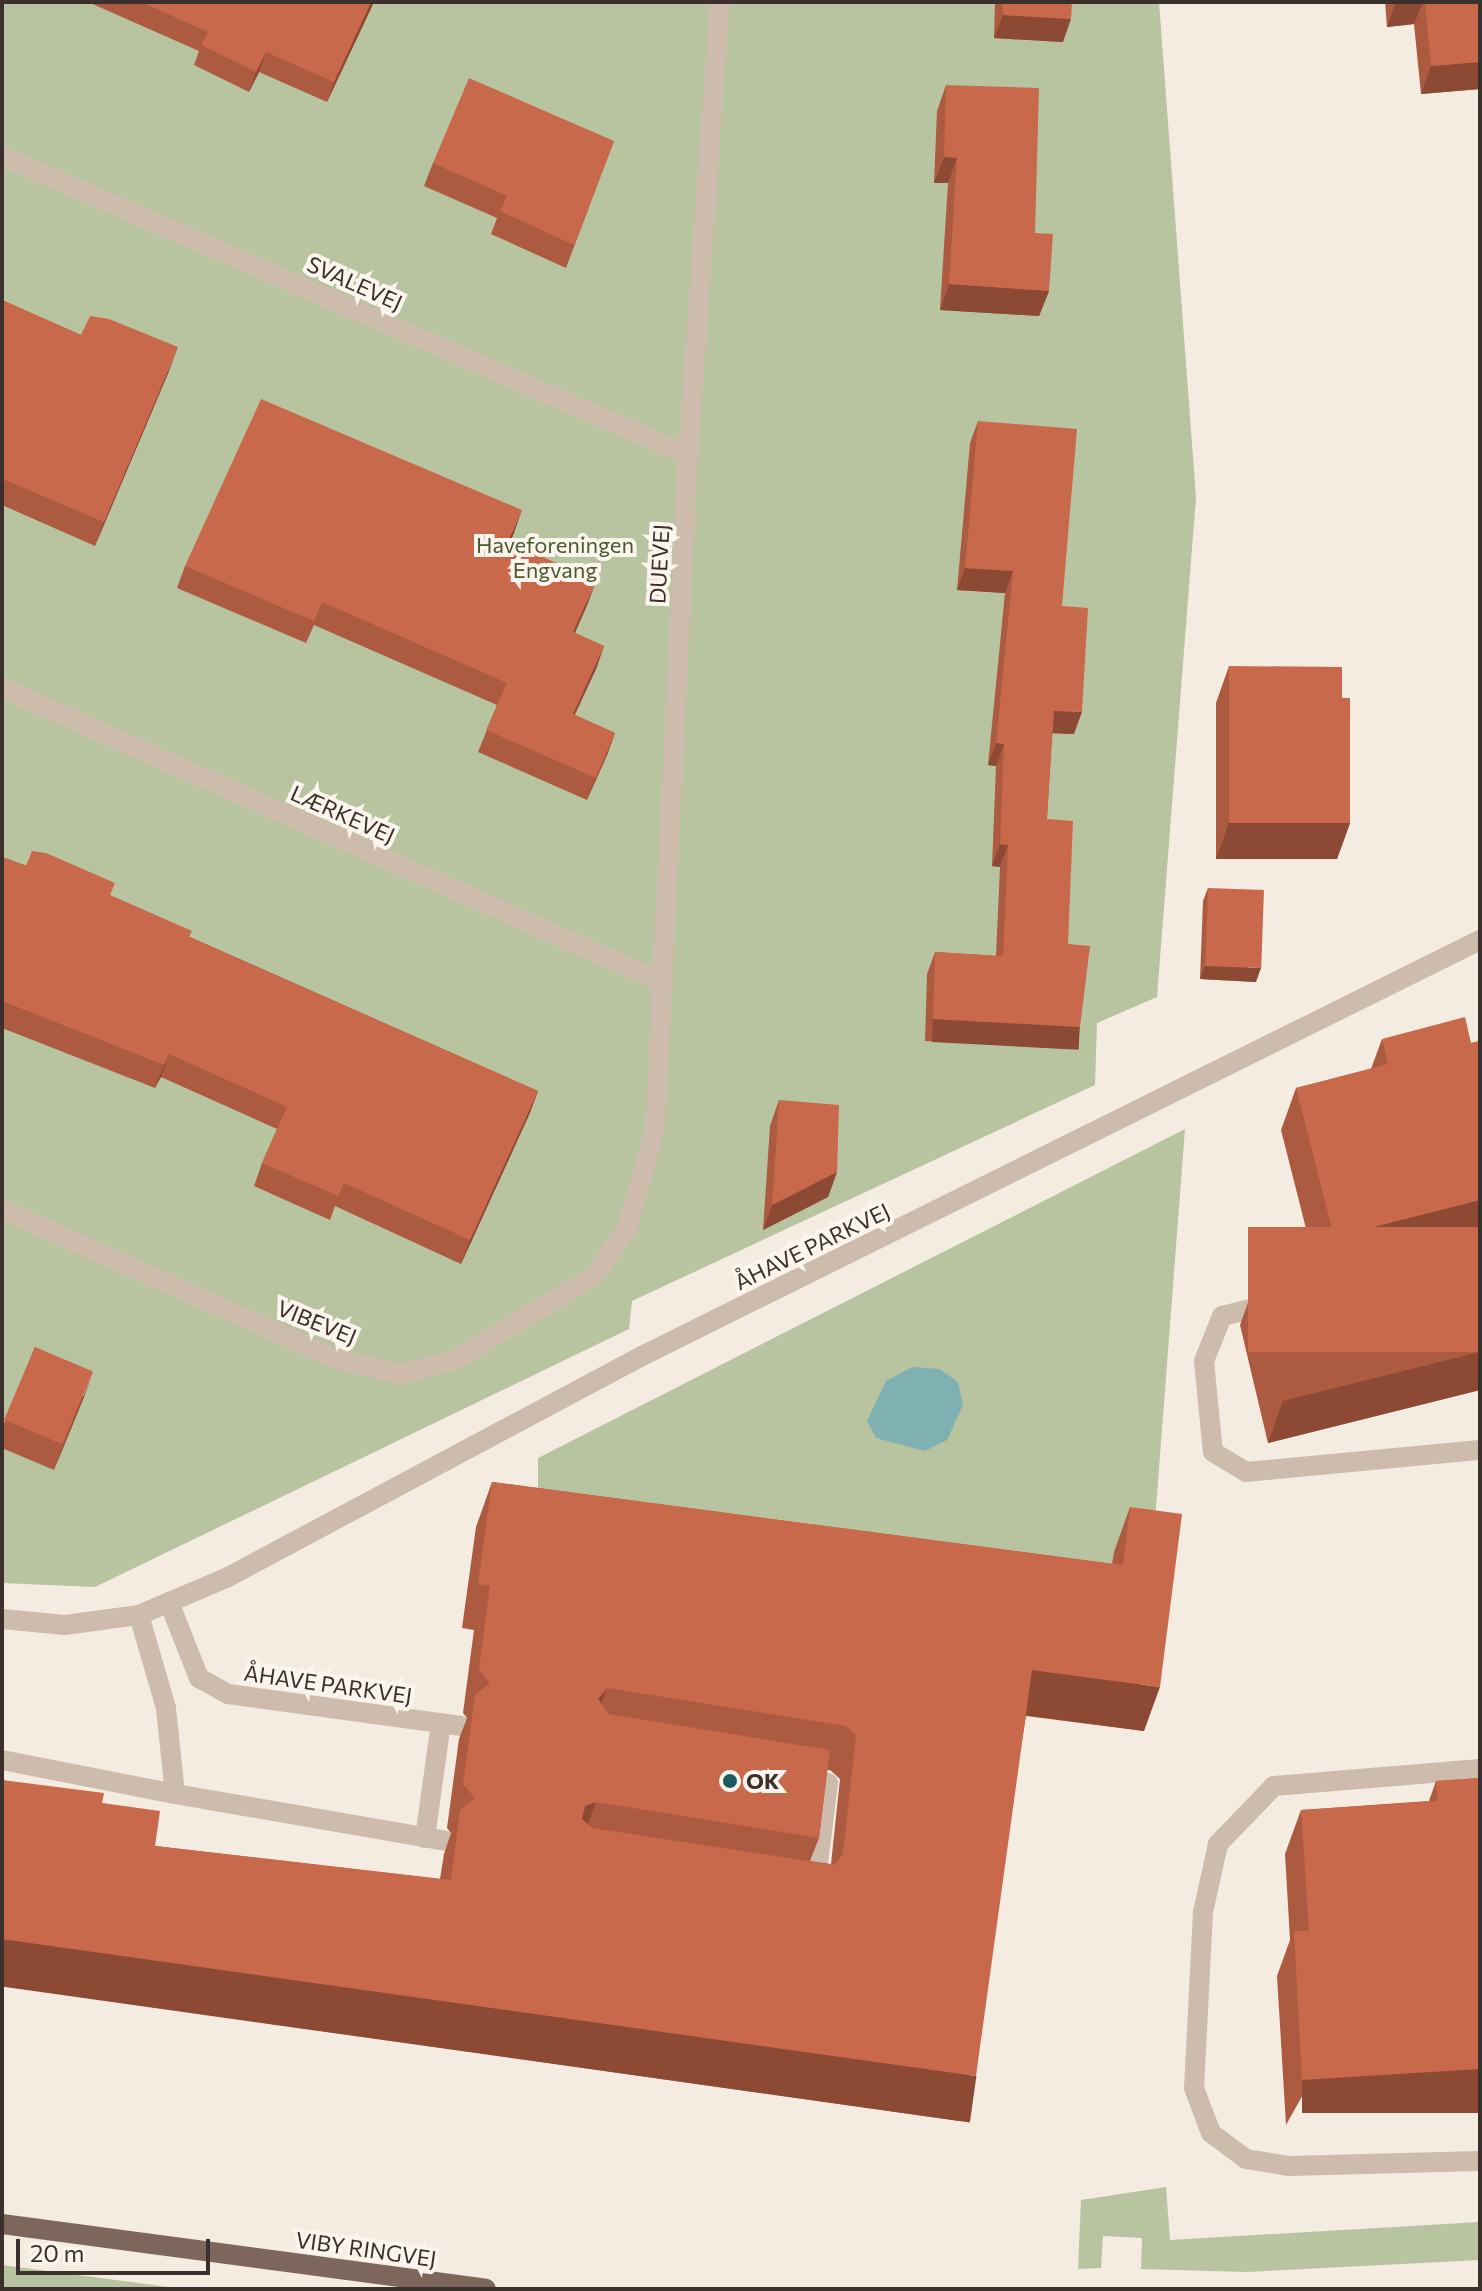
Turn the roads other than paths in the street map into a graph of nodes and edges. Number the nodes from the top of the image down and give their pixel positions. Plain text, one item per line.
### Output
1 (720, 2) edge
2 (2, 156) edge
3 (688, 455) junction
4 (2, 688) edge
5 (1480, 940) edge
6 (664, 983) junction
7 (655, 1128) joint
8 (2, 1209) edge
9 (1298, 1298) edge
10 (1480, 1450) edge
11 (169, 1602) junction
12 (139, 1615) junction
13 (2, 1619) edge
14 (2, 1760) edge
15 (1480, 1769) edge
16 (781, 1776) edge
17 (175, 1794) junction
18 (798, 1894) edge
19 (1480, 2161) edge
20 (2, 2224) edge
21 (486, 2289) edge

1 - 3 street, DUEVEJ
2 - 3 street, SVALEVEJ
3 - 6 street, DUEVEJ
4 - 6 street, LÆRKEVEJ
5 - 11 street, ÅHAVE PARKVEJ
6 - 7 street, DUEVEJ
7 - 8 street, VIBEVEJ
9 - 10 street
11 - 12 street, ÅHAVE PARKVEJ
11 - 17 street, ÅHAVE PARKVEJ
12 - 13 street, ÅHAVE PARKVEJ
12 - 17 street
14 - 17 street, ÅHAVE PARKVEJ
15 - 19 street
16 - 18 street
20 - 21 main road, VIBY RINGVEJ

